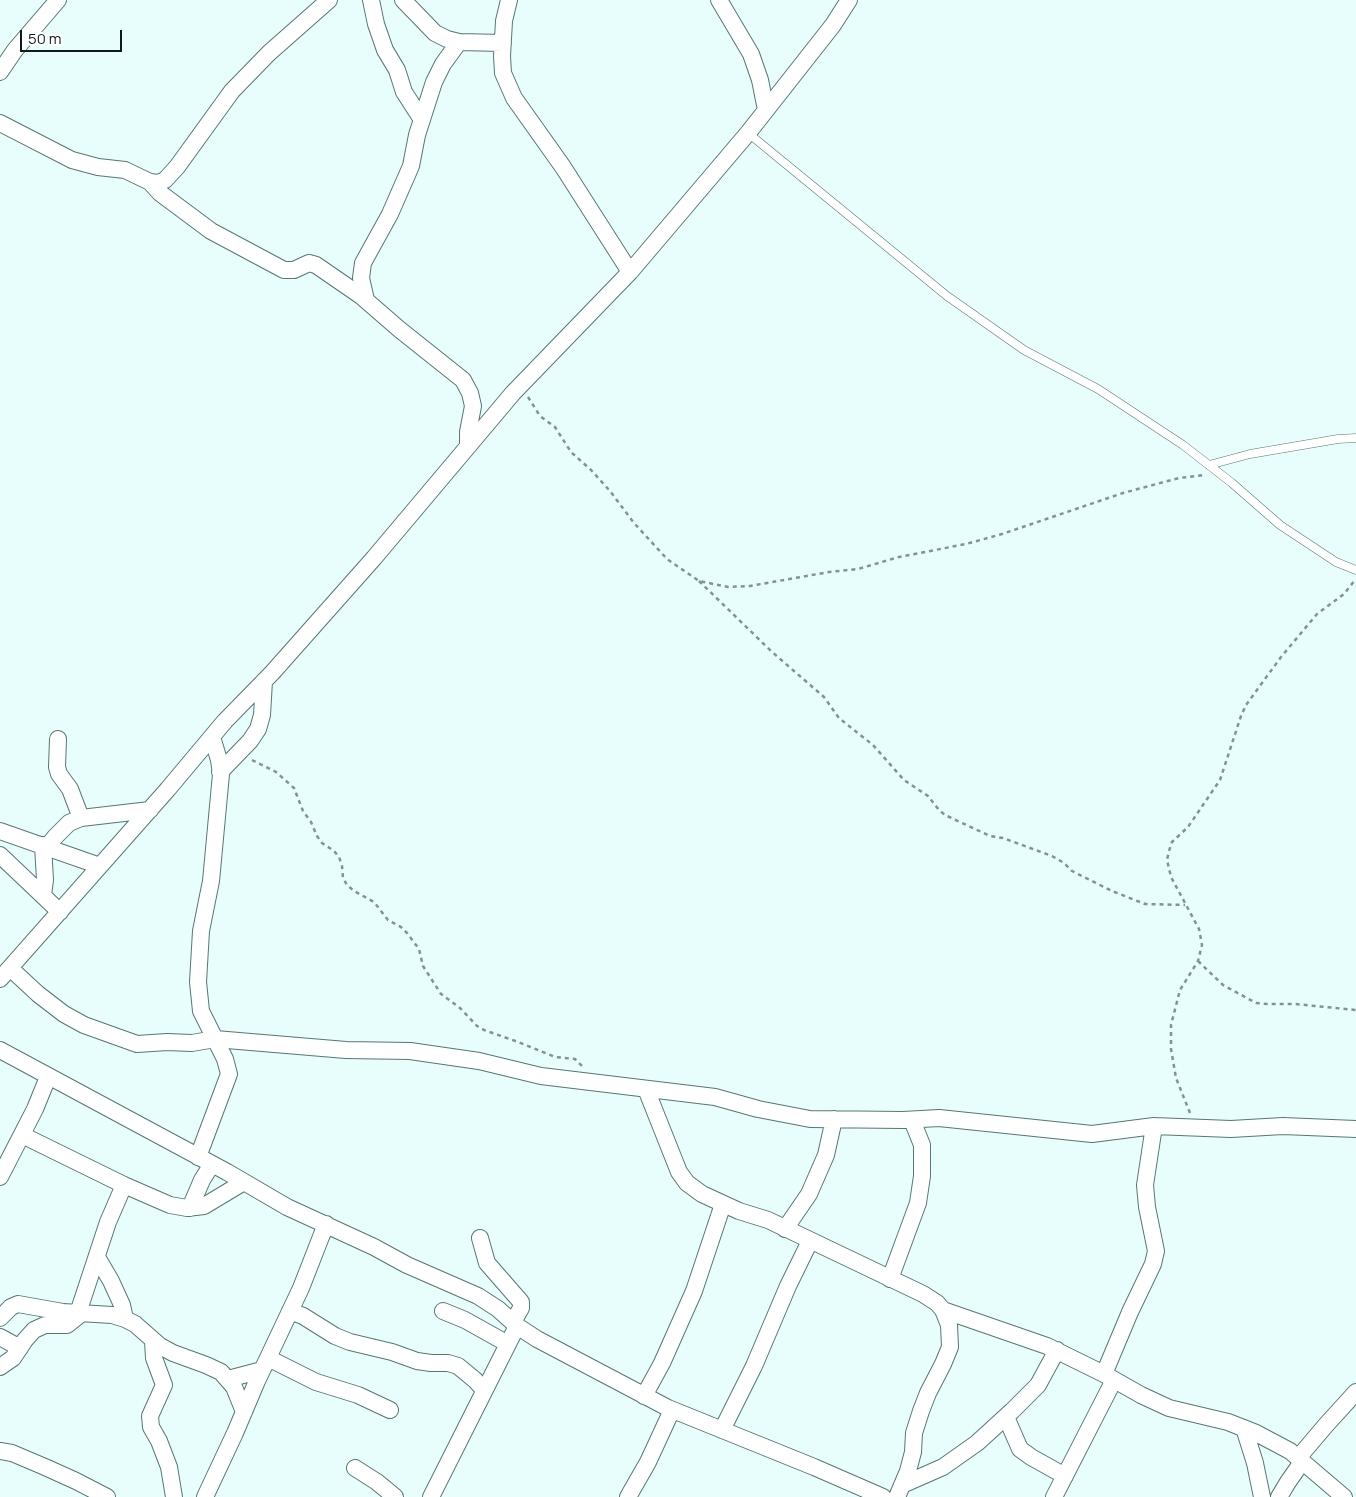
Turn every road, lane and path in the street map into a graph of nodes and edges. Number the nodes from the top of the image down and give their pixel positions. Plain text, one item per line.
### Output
1 (58, 0) edge
2 (329, 0) edge
3 (371, 0) edge
4 (403, 0) edge
5 (509, 0) edge
6 (719, 0) edge
7 (849, 0) edge
8 (459, 42) junction
9 (503, 43) junction
10 (0, 72) edge
11 (766, 110) junction
12 (422, 120) junction
13 (0, 123) edge
14 (748, 134) junction
15 (150, 182) junction
16 (630, 272) junction
17 (366, 300) junction
18 (519, 386) junction
19 (1356, 438) edge
20 (468, 446) junction
21 (1210, 465) junction
22 (1219, 473) junction
23 (1356, 570) edge
24 (1356, 578) edge
25 (699, 581) junction
26 (264, 681) junction
27 (212, 737) junction
28 (58, 739) dead end
29 (236, 756) junction
30 (220, 772) junction
31 (150, 810) junction
32 (81, 818) junction
33 (0, 831) edge
34 (45, 846) junction
35 (0, 855) edge
36 (100, 866) junction
37 (43, 895) junction
38 (1185, 905) junction
39 (60, 912) junction
40 (1198, 960) junction
41 (5, 974) edge
42 (1356, 1010) edge
43 (215, 1039) junction
44 (0, 1050) edge
45 (48, 1077) junction
46 (591, 1082) junction
47 (646, 1090) junction
48 (834, 1119) junction
49 (912, 1120) junction
50 (1154, 1126) junction
51 (1196, 1128) junction
52 (1356, 1129) edge
53 (22, 1134) junction
54 (205, 1161) junction
55 (0, 1177) edge
56 (244, 1182) junction
57 (124, 1185) junction
58 (723, 1204) junction
59 (190, 1208) junction
60 (326, 1224) junction
61 (785, 1229) junction
62 (480, 1238) dead end
63 (810, 1241) junction
64 (96, 1257) junction
65 (890, 1279) junction
66 (943, 1310) junction
67 (290, 1311) junction
68 (442, 1311) dead end
69 (80, 1313) junction
70 (0, 1318) edge
71 (126, 1319) junction
72 (515, 1324) junction
73 (0, 1337) edge
74 (153, 1341) junction
75 (508, 1344) junction
76 (20, 1348) junction
77 (1056, 1350) junction
78 (265, 1364) junction
79 (0, 1367) edge
80 (1109, 1377) junction
81 (228, 1379) junction
82 (484, 1390) junction
83 (1356, 1392) edge
84 (644, 1396) junction
85 (390, 1410) dead end
86 (672, 1410) junction
87 (244, 1412) junction
88 (1006, 1417) junction
89 (1244, 1428) junction
90 (722, 1430) junction
91 (0, 1450) edge
92 (1300, 1460) junction
93 (355, 1468) dead end
94 (1065, 1476) junction
95 (899, 1491) edge
96 (106, 1497) edge
97 (174, 1497) edge
98 (205, 1497) edge
99 (395, 1497) edge
100 (431, 1497) edge
101 (628, 1497) edge
102 (883, 1497) edge
103 (1054, 1497) edge
104 (1262, 1497) edge
105 (1280, 1497) edge
106 (1344, 1497) edge

1 - 10 street
2 - 15 street
3 - 12 street
4 - 8 street
5 - 9 street
6 - 11 street
7 - 11 street
8 - 9 street
8 - 12 street
9 - 16 street
11 - 14 street
12 - 17 street
13 - 15 street
14 - 16 street
14 - 21 lane
15 - 17 street
16 - 18 street
17 - 20 street
18 - 20 street
18 - 25 path
19 - 21 lane
20 - 26 street
21 - 22 lane
22 - 23 lane
22 - 25 path
24 - 38 path
25 - 38 path
26 - 27 street
26 - 29 street
27 - 30 street
27 - 31 street
28 - 32 street
29 - 30 street
29 - 46 path
30 - 43 street
31 - 32 street
31 - 36 street
32 - 34 street
33 - 34 street
34 - 36 street
34 - 37 street
35 - 37 street
36 - 39 street
37 - 39 street
38 - 40 path
39 - 41 street
40 - 42 path
40 - 51 path
41 - 43 street
43 - 46 street
43 - 54 street
44 - 45 street
45 - 53 street
45 - 54 street
46 - 47 street
47 - 48 street
47 - 58 street
48 - 49 street
48 - 61 street
49 - 50 street
49 - 65 street
50 - 51 street
50 - 80 street
51 - 52 street
53 - 55 street
53 - 57 street
54 - 56 street
54 - 59 street
56 - 59 street
56 - 60 street
57 - 59 street
57 - 64 street
58 - 61 street
58 - 84 street
60 - 67 street
60 - 72 street
61 - 63 street
62 - 72 street
63 - 65 street
63 - 90 street
64 - 69 street
64 - 71 street
65 - 66 street
66 - 77 street
66 - 95 street
67 - 78 street
67 - 82 street
68 - 75 street
69 - 70 street
69 - 71 street
69 - 76 street
71 - 74 street
72 - 75 street
72 - 84 street
73 - 76 street
74 - 81 street
74 - 97 street
75 - 82 street
76 - 79 street
77 - 80 street
77 - 88 street
78 - 81 street
78 - 85 street
78 - 87 street
80 - 89 street
80 - 94 street
81 - 87 street
82 - 100 street
83 - 92 street
84 - 86 street
86 - 90 street
86 - 101 street
87 - 98 street
88 - 94 street
88 - 95 street
89 - 92 street
89 - 104 street
90 - 102 street
91 - 96 street
92 - 105 street
92 - 106 street
93 - 99 street
94 - 103 street

